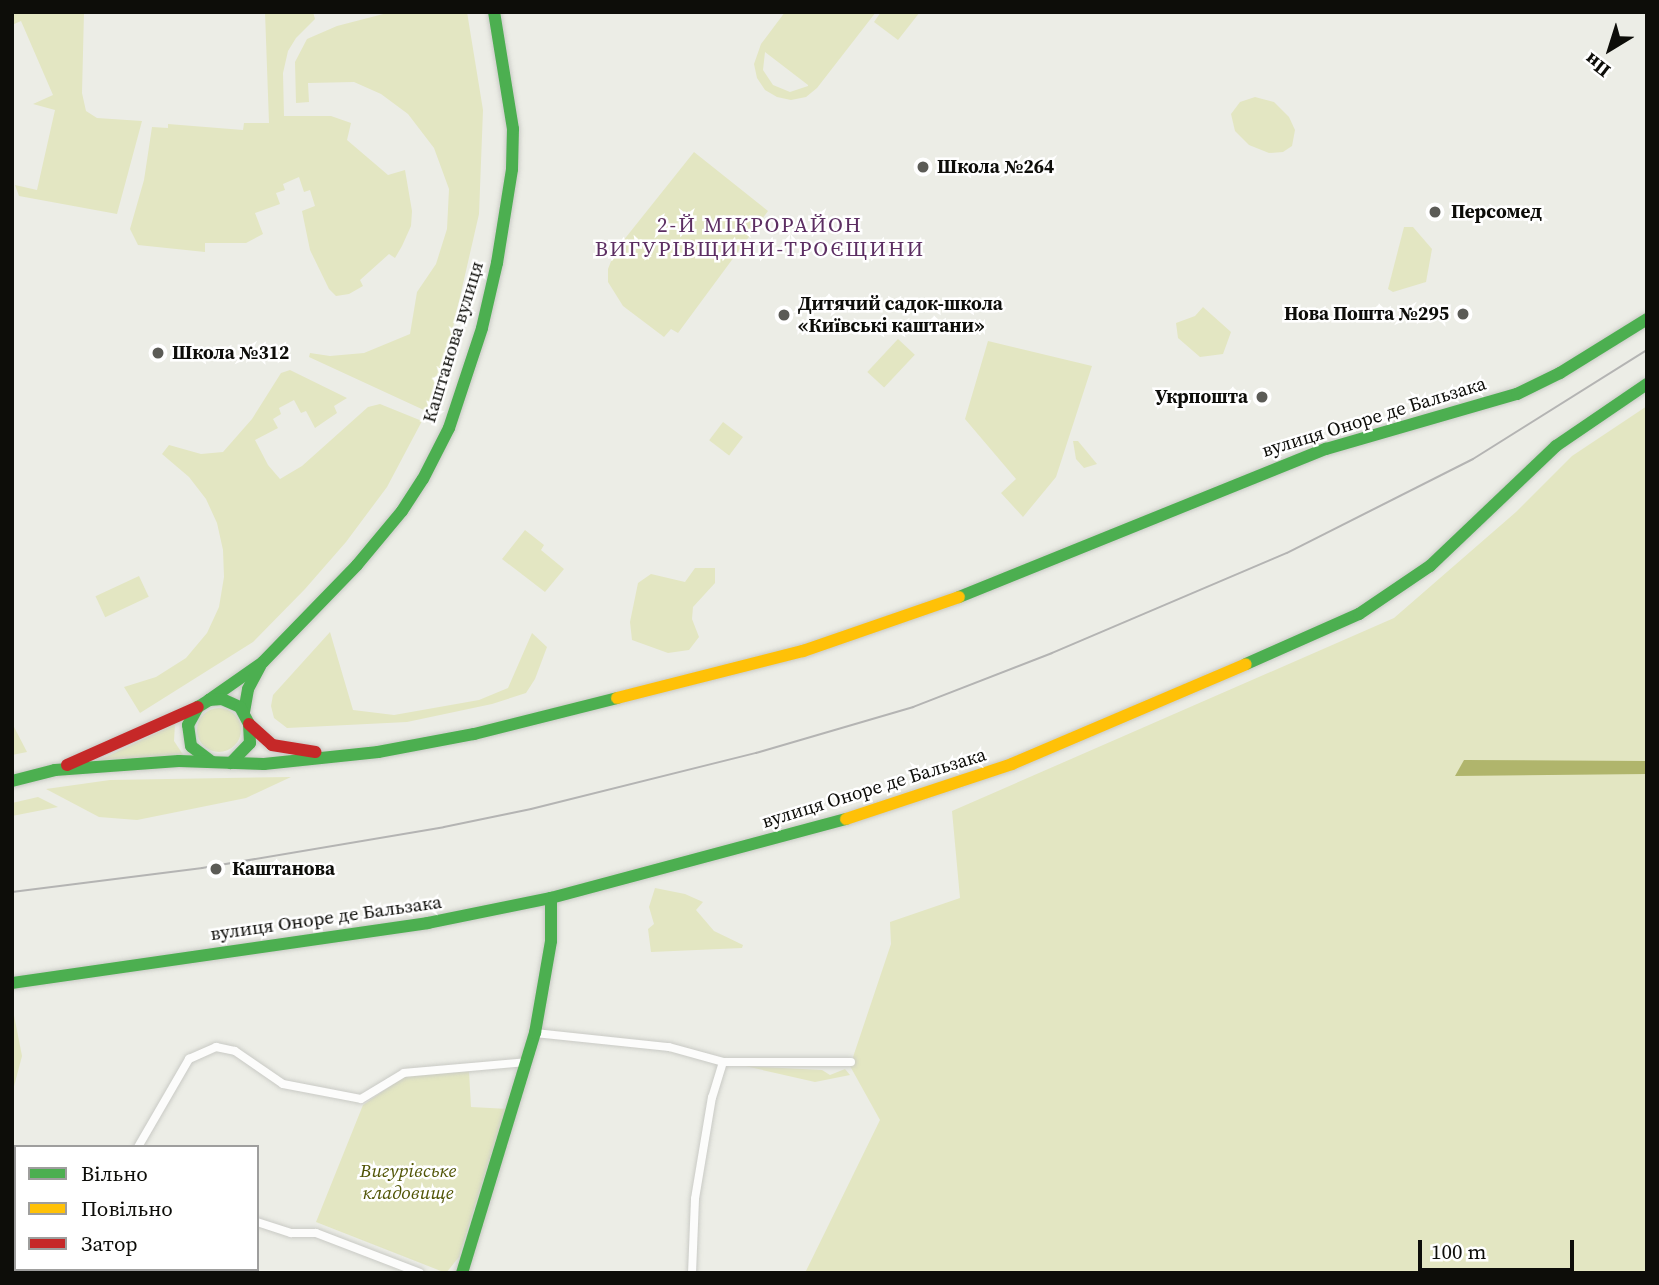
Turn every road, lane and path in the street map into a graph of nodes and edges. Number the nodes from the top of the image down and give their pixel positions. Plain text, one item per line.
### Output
1 (494, 12) edge
2 (1647, 318) edge
3 (1647, 384) edge
4 (263, 662) junction
5 (203, 704) junction
6 (246, 718) junction
7 (340, 755) junction
8 (231, 763) junction
9 (216, 764) junction
10 (55, 770) junction
11 (12, 781) edge
12 (551, 898) junction
13 (12, 983) edge
14 (535, 1033) junction
15 (528, 1062) junction
16 (723, 1062) junction
17 (851, 1062) dead end
18 (139, 1145) edge
19 (259, 1223) edge
20 (420, 1273) edge
21 (462, 1273) edge
22 (692, 1273) edge

1 - 4 street, Каштанова вулиця
2 - 7 street, вулиця Оноре де Бальзака
3 - 12 street, вулиця Оноре де Бальзака
4 - 5 street, Каштанова вулиця
4 - 6 street, Каштанова вулиця
5 - 6 street
5 - 9 street
5 - 10 street
6 - 7 street, вулиця Оноре де Бальзака
6 - 8 street
7 - 8 street, вулиця Оноре де Бальзака
8 - 9 street
9 - 10 street
10 - 11 street
12 - 13 street, вулиця Оноре де Бальзака
12 - 14 street
14 - 15 street
14 - 16 street
15 - 18 street
15 - 21 street
16 - 17 street
16 - 22 street
19 - 20 street

